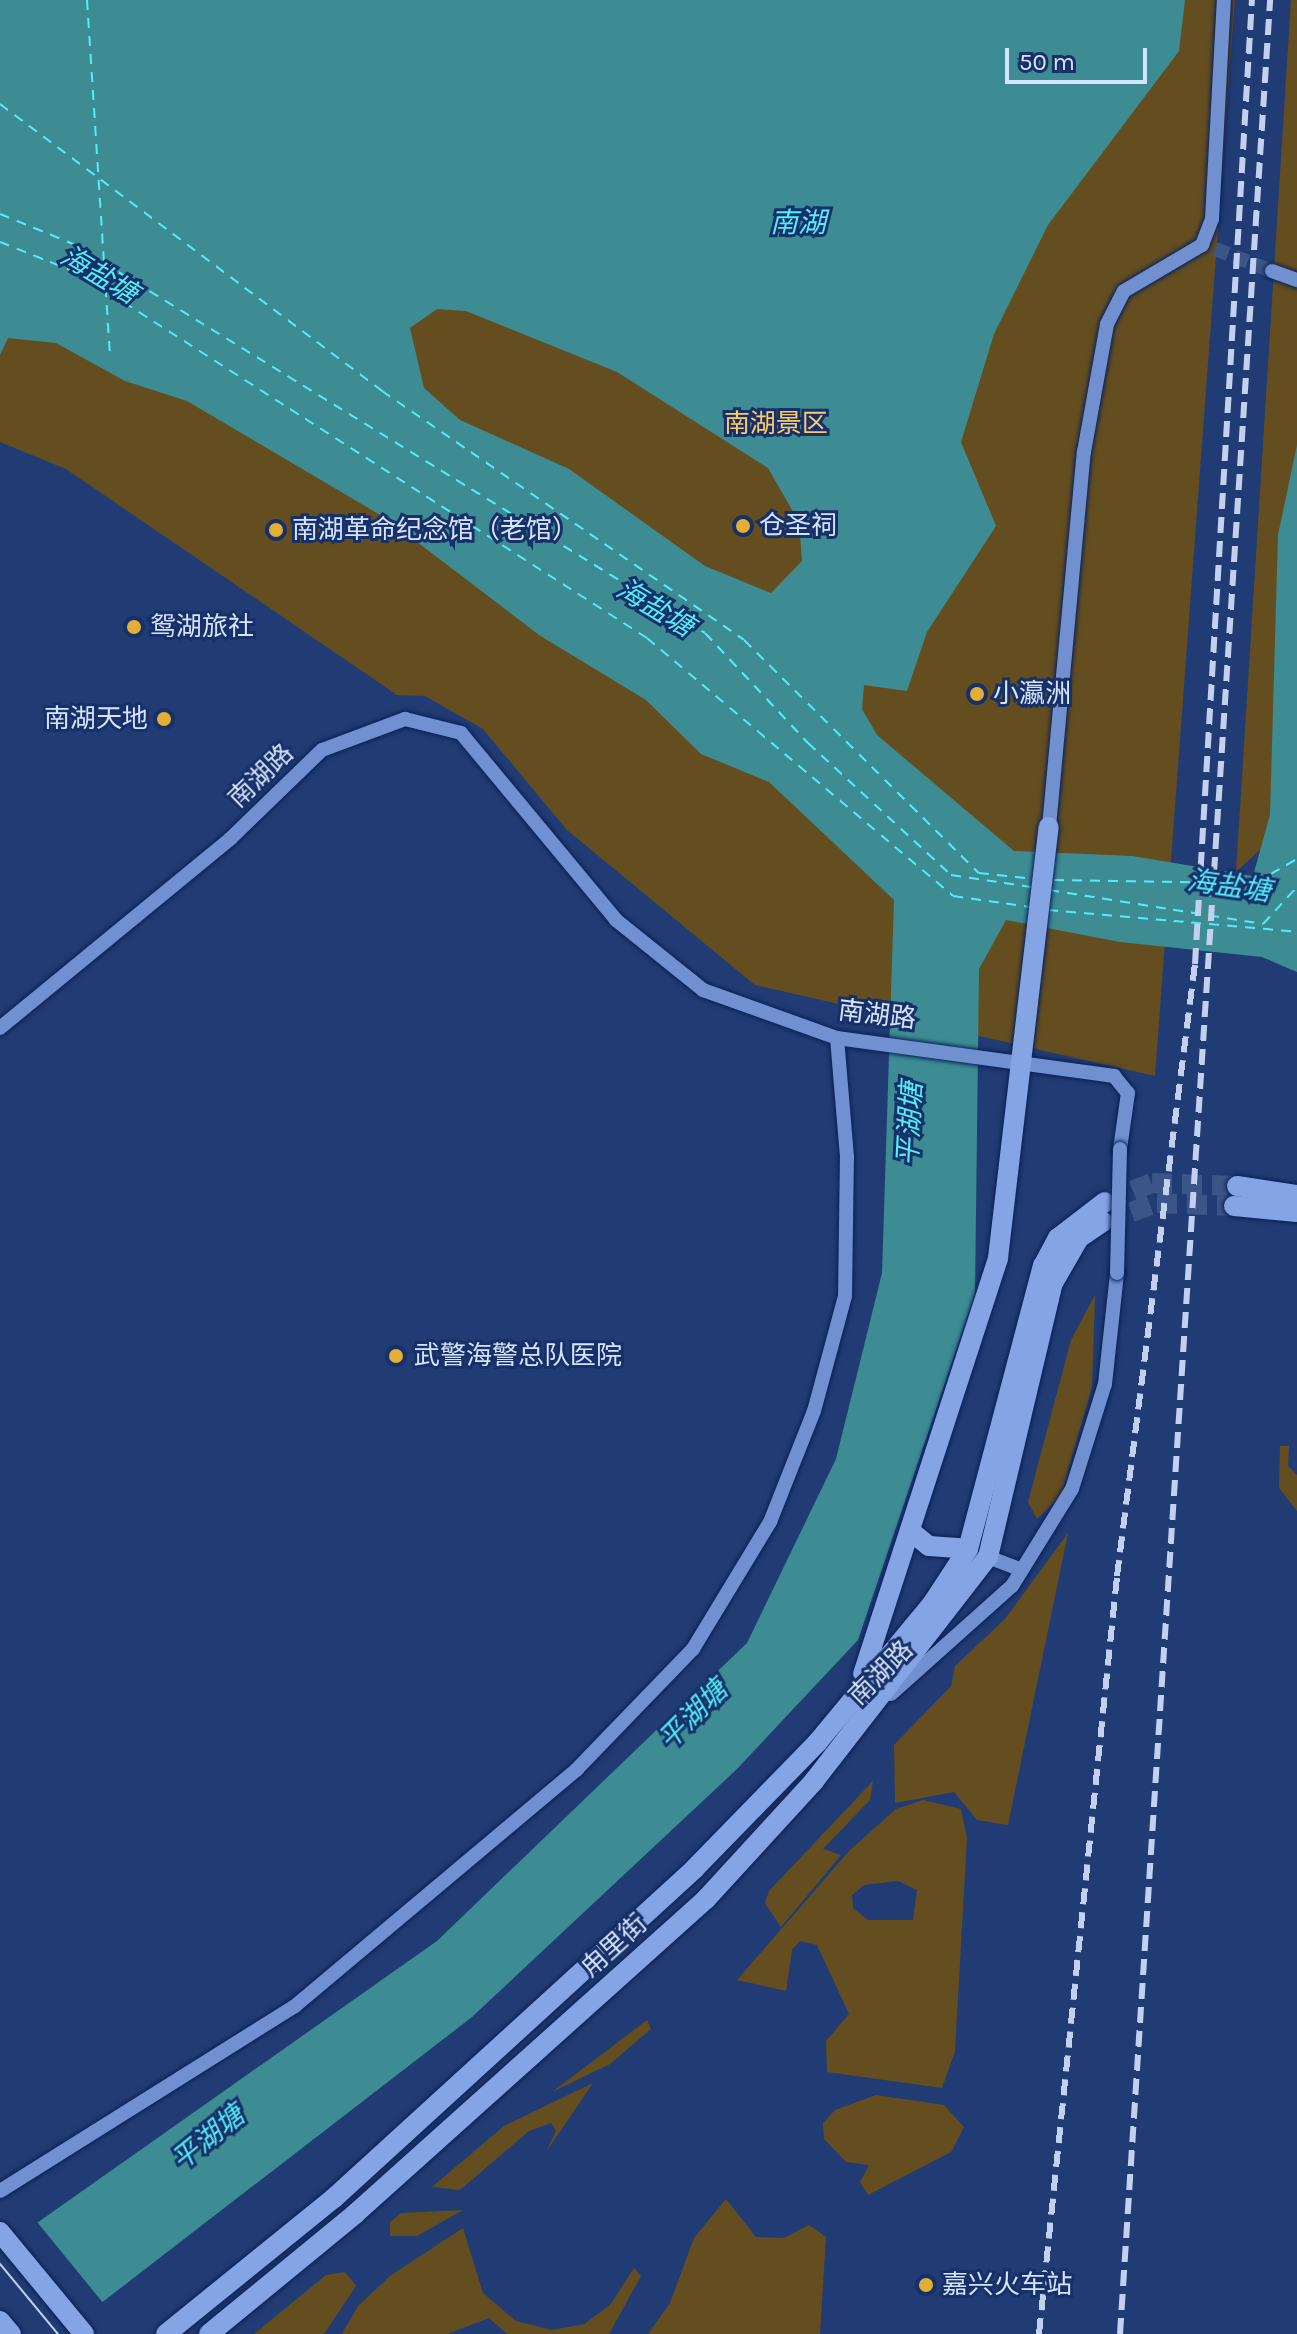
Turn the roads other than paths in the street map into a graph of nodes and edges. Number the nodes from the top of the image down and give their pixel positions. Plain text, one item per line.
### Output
1 (1224, 0) edge
2 (1272, 271) tunnel mouth
3 (1297, 280) edge
4 (1049, 827) joint
5 (0, 1028) edge
6 (837, 1038) junction
7 (1023, 1060) junction
8 (1297, 1195) edge
9 (1297, 1212) edge
10 (914, 1534) junction
11 (968, 1549) junction
12 (990, 1549) junction
13 (1022, 1570) junction
14 (847, 1705) junction
15 (814, 1781) junction
16 (0, 2191) edge
17 (0, 2232) edge
18 (0, 2321) edge
19 (11, 2334) edge
20 (84, 2334) edge
21 (166, 2334) edge
22 (209, 2334) edge

1 - 4 street
2 - 3 street
4 - 7 main road
5 - 6 street, 南湖路
6 - 7 street, 南湖路
6 - 16 street
7 - 10 main road
7 - 13 street, 南湖路, bridge
8 - 9 main road
10 - 11 main road
10 - 14 main road
11 - 12 main road
11 - 14 main road
12 - 13 street
12 - 15 main road, 甪里街
13 - 15 street, 南湖路
14 - 21 main road, 甪里街
15 - 22 main road, 甪里街
17 - 20 main road
18 - 19 main road

